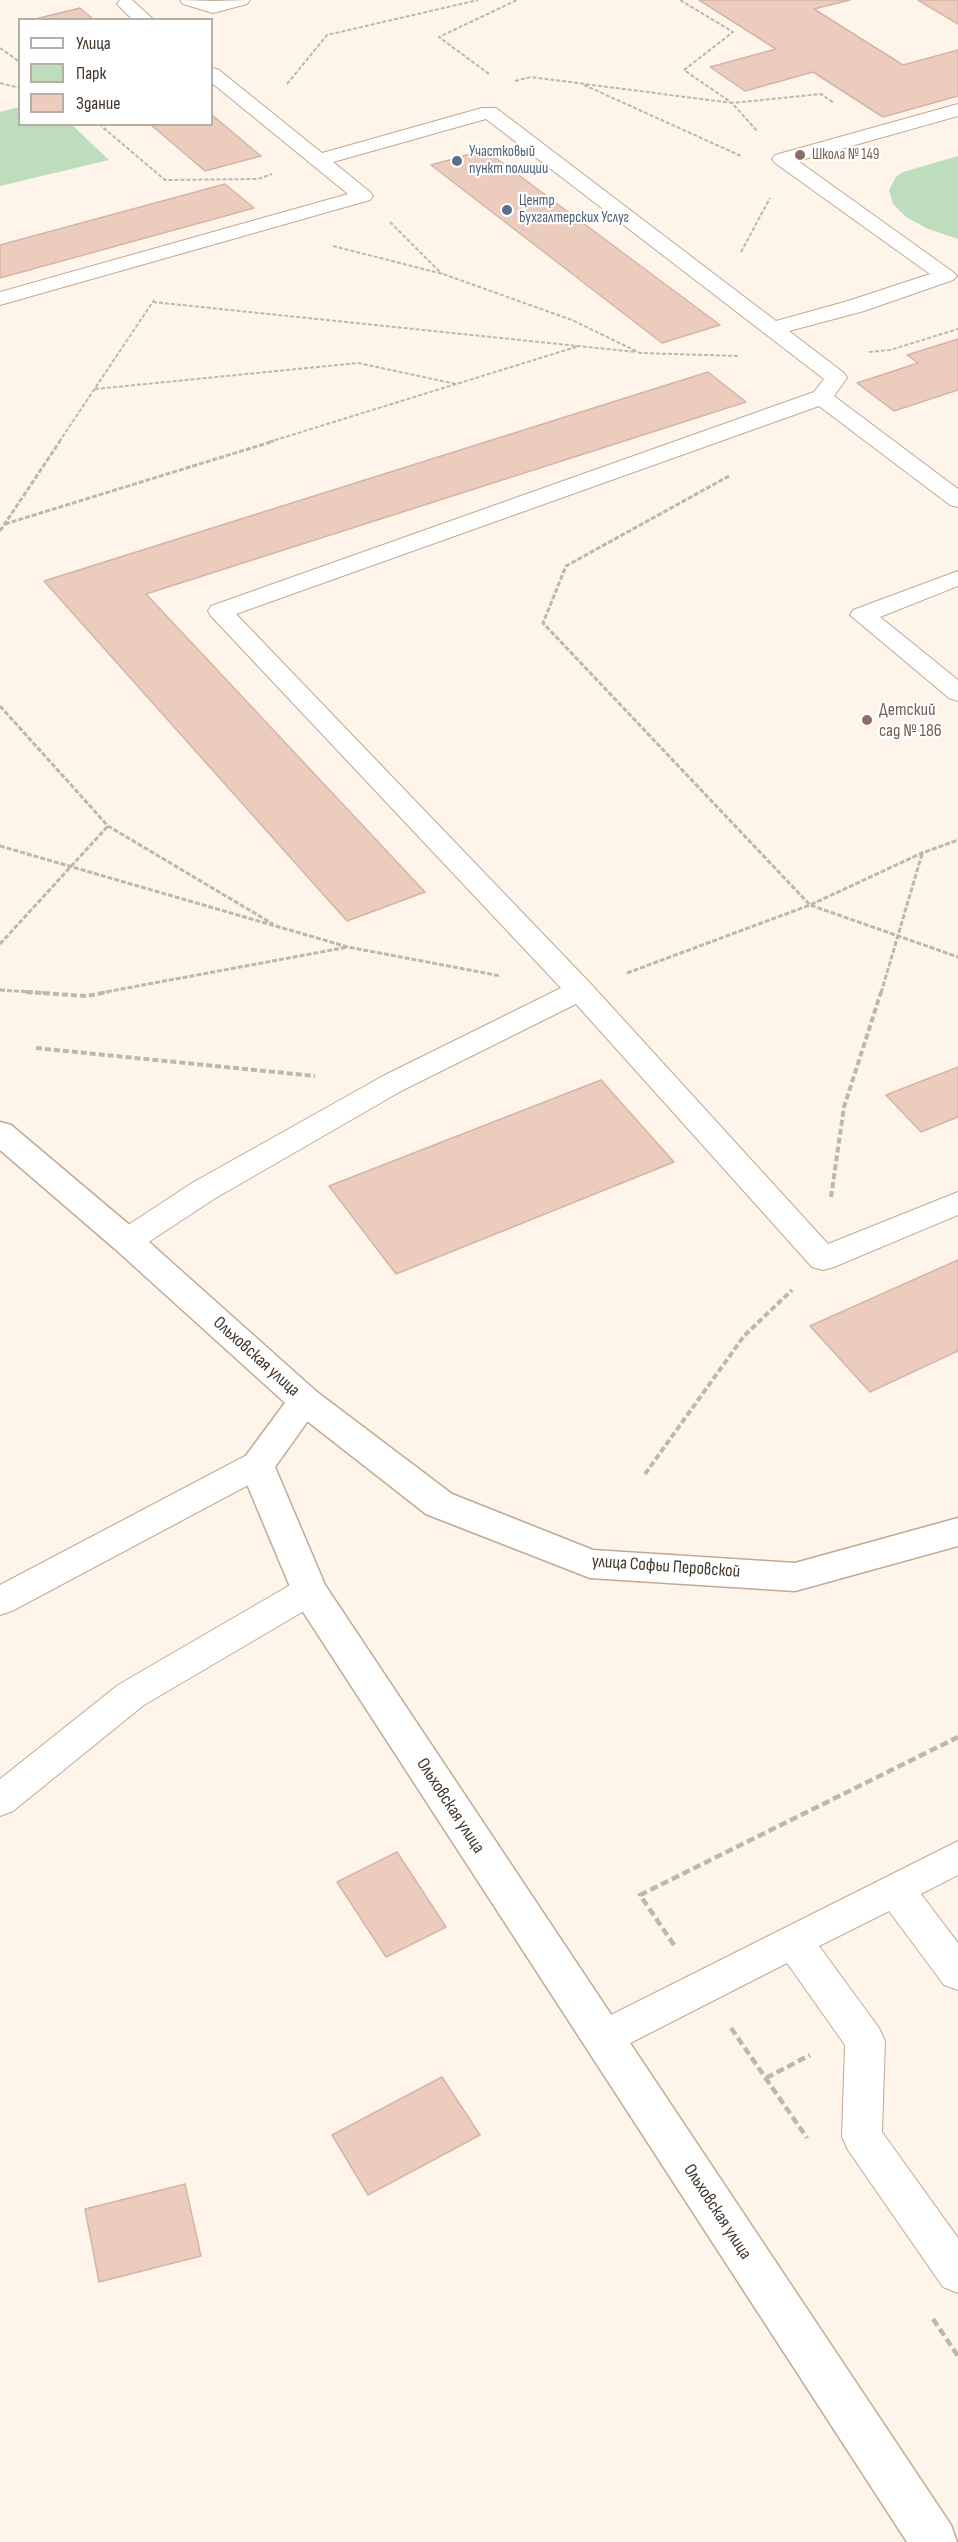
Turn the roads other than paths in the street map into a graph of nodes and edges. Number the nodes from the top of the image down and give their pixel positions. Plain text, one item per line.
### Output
1 (189, 0) edge
2 (241, 0) edge
3 (126, 3) dead end
4 (143, 18) edge
5 (213, 75) edge
6 (958, 110) edge
7 (318, 160) junction
8 (0, 299) edge
9 (773, 329) junction
10 (822, 396) junction
11 (958, 500) edge
12 (958, 579) edge
13 (958, 693) edge
14 (580, 990) junction
15 (0, 1133) edge
16 (958, 1203) edge
17 (127, 1241) junction
18 (305, 1401) junction
19 (256, 1465) junction
20 (958, 1532) edge
21 (309, 1591) junction
22 (0, 1601) edge
23 (0, 1800) edge
24 (958, 1857) edge
25 (895, 1889) junction
26 (794, 1941) junction
27 (958, 1973) edge
28 (603, 2039) junction
29 (958, 2273) edge
30 (934, 2542) edge

1 - 2 lane
3 - 4 lane
5 - 7 lane
6 - 9 lane
7 - 8 lane
7 - 9 lane
9 - 10 lane
10 - 11 lane
10 - 14 lane
12 - 13 lane
14 - 16 lane
14 - 17 lane
15 - 17 street, Ольховская улица
17 - 18 street, Ольховская улица
18 - 19 street, Ольховская улица
18 - 20 street, улица Софьи Перовской
19 - 21 street, Ольховская улица
19 - 22 lane
21 - 23 lane
21 - 28 street, Ольховская улица
24 - 25 lane
25 - 26 lane
25 - 27 lane
26 - 28 lane
26 - 29 lane
28 - 30 street, Ольховская улица

